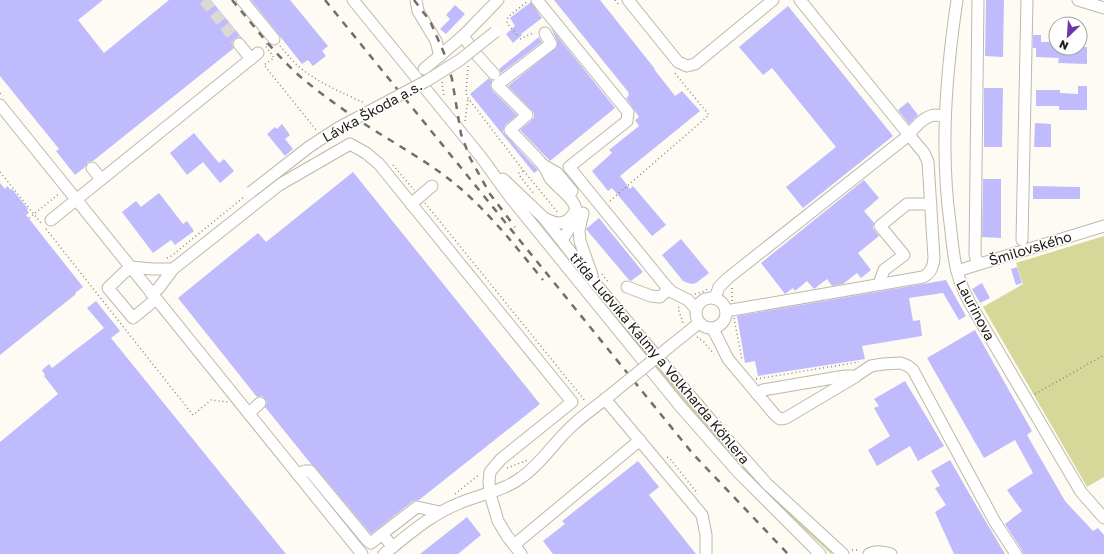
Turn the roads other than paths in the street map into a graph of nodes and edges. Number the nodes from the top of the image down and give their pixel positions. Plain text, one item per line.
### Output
1 (242, 0) edge
2 (353, 0) edge
3 (416, 0) edge
4 (498, 0) edge
5 (537, 0) edge
6 (773, 0) edge
7 (800, 0) edge
8 (957, 0) edge
9 (978, 0) edge
10 (1027, 0) edge
11 (1078, 0) edge
12 (624, 3) edge
13 (1104, 8) edge
14 (496, 32) dead end
15 (545, 33) road end
16 (463, 36) junction
17 (274, 39) road end
18 (239, 44) tunnel mouth
19 (442, 54) junction
20 (424, 69) dead end
21 (494, 74) dead end
22 (0, 105) edge
23 (945, 116) junction
24 (909, 135) junction
25 (481, 157) junction
26 (544, 166) junction
27 (92, 168) dead end
28 (101, 179) junction
29 (432, 186) dead end
30 (251, 192) road end
31 (76, 200) junction
32 (415, 200) junction
33 (931, 204) junction
34 (576, 209) junction
35 (544, 218) junction
36 (51, 220) dead end
37 (1104, 226) edge
38 (579, 230) junction
39 (562, 240) junction
40 (1022, 240) dead end
41 (552, 248) junction
42 (978, 264) junction
43 (130, 267) junction
44 (173, 269) junction
45 (956, 271) junction
46 (598, 278) junction
47 (879, 284) junction
48 (627, 287) dead end
49 (669, 289) junction
50 (154, 296) junction
51 (714, 298) junction
52 (696, 309) junction
53 (729, 310) junction
54 (699, 323) junction
55 (713, 328) junction
56 (856, 376) junction
57 (757, 394) junction
58 (610, 395) junction
59 (260, 403) dead end
60 (249, 413) junction
61 (640, 440) junction
62 (297, 474) junction
63 (490, 494) junction
64 (440, 512) junction
65 (1104, 518) edge
66 (382, 534) junction
67 (514, 545) junction
68 (389, 551) edge
69 (866, 551) edge
70 (847, 552) edge
71 (362, 554) edge
72 (521, 554) edge
73 (706, 554) edge
74 (820, 554) edge
75 (891, 554) edge
76 (1016, 554) edge

1 - 17 street
2 - 25 street, třída Ludvíka Kalmy a Volkharda Köhlera
3 - 19 street
4 - 16 street
5 - 49 street
6 - 12 street
7 - 24 street
8 - 23 street, Laurinova
9 - 42 street
10 - 40 street
11 - 13 street
14 - 30 street, Lávka Škoda a.s., bridge
15 - 26 street
16 - 19 street
16 - 21 street
18 - 28 street
19 - 20 street
22 - 31 street
23 - 24 street
23 - 45 street, Laurinova
24 - 33 street
24 - 51 street
25 - 35 street, třída Ludvíka Kalmy a Volkharda Köhlera
25 - 41 street, třída Ludvíka Kalmy a Volkharda Köhlera
26 - 34 street
26 - 38 street
27 - 28 street
28 - 31 street
29 - 32 street
31 - 36 street
31 - 43 street
32 - 44 street
32 - 63 street
33 - 47 street
33 - 47 street
34 - 35 street
34 - 39 street
35 - 39 street, třída Ludvíka Kalmy a Volkharda Köhlera
37 - 42 street, Šmilovského
38 - 39 street
38 - 46 street
39 - 41 street
39 - 46 street, třída Ludvíka Kalmy a Volkharda Köhlera
41 - 74 street, třída Ludvíka Kalmy a Volkharda Köhlera
42 - 45 street, Šmilovského
43 - 44 street
43 - 50 street
43 - 50 street
44 - 50 street
45 - 65 street, Laurinova
46 - 70 street, třída Ludvíka Kalmy a Volkharda Köhlera
47 - 53 street
48 - 49 street
49 - 52 street
50 - 60 street
51 - 52 street
51 - 53 street
52 - 54 street
53 - 55 street
54 - 55 street
54 - 58 street, bridge
55 - 57 street
56 - 57 street
56 - 57 street
56 - 76 street
58 - 61 street
58 - 63 street
59 - 60 street
60 - 62 street
61 - 67 street
61 - 73 street
62 - 66 street
62 - 71 street
63 - 64 street
63 - 67 street
64 - 66 street
64 - 68 street
66 - 68 street
67 - 72 street
69 - 75 street

